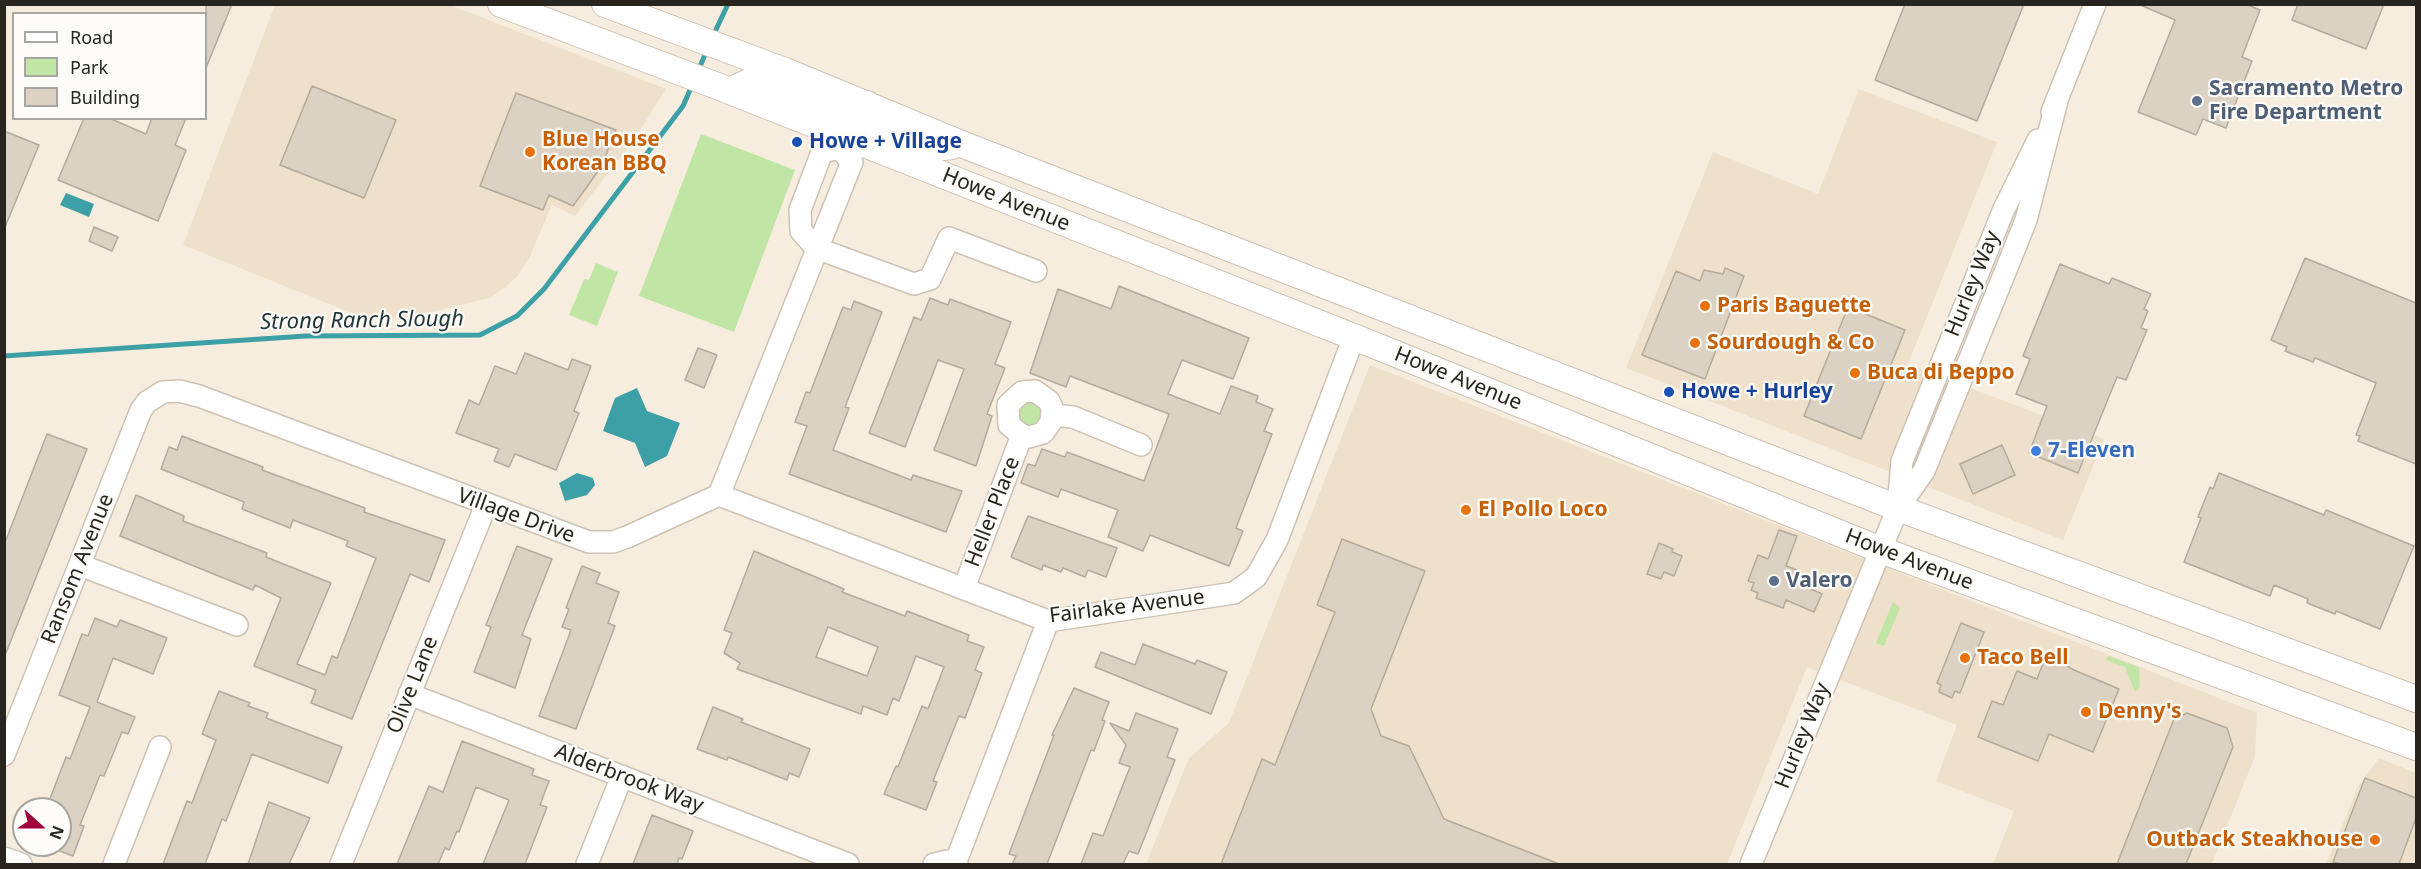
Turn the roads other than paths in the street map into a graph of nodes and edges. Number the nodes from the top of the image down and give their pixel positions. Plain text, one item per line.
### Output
1 (501, 4) edge
2 (604, 4) edge
3 (2095, 4) edge
4 (721, 87) junction
5 (867, 104) junction
6 (841, 142) junction
7 (964, 145) junction
8 (816, 248) junction
9 (1036, 271) dead end
10 (1354, 337) junction
11 (1486, 348) junction
12 (163, 392) joint
13 (1053, 415) junction
14 (1022, 435) junction
15 (1141, 445) dead end
16 (719, 495) junction
17 (486, 505) junction
18 (1898, 508) junction
19 (1881, 550) junction
20 (80, 565) junction
21 (963, 588) junction
22 (1048, 621) junction
23 (237, 625) dead end
24 (409, 694) junction
25 (2416, 699) edge
26 (160, 747) dead end
27 (2416, 747) edge
28 (4, 755) edge
29 (622, 776) junction
30 (804, 856) edge
31 (4, 858) edge
32 (21, 864) edge
33 (114, 864) edge
34 (340, 864) edge
35 (587, 864) edge
36 (848, 864) edge
37 (934, 864) edge
38 (956, 864) edge
39 (1751, 864) edge

1 - 4 main road, Howe Avenue
2 - 5 main road, Howe Avenue
3 - 18 street, Hurley Way
4 - 5 main road
4 - 6 main road, Howe Avenue
5 - 7 main road, Howe Avenue
6 - 7 main road
6 - 8 street
6 - 8 street
6 - 10 main road, Howe Avenue
7 - 11 main road, Howe Avenue
8 - 9 street
8 - 16 street
10 - 11 main road
10 - 19 main road, Howe Avenue
10 - 22 street, Fairlake Avenue
11 - 18 main road, Howe Avenue
12 - 17 street, Village Drive
12 - 20 street, Ransom Avenue
13 - 14 street, Heller Place
13 - 14 street, Heller Place
13 - 15 street
14 - 21 street, Heller Place
16 - 17 street, Village Drive
16 - 21 street, Fairlake Avenue
17 - 24 street, Olive Lane
18 - 19 street, Hurley Way
18 - 25 main road, Howe Avenue
19 - 27 main road, Howe Avenue
19 - 39 street, Hurley Way
20 - 23 street
20 - 28 street, Ransom Avenue
21 - 22 street, Fairlake Avenue
22 - 38 street
24 - 29 street, Alderbrook Way
24 - 34 street, Olive Lane
26 - 33 street
29 - 30 street, Alderbrook Way
29 - 35 street
30 - 36 street, Alderbrook Way
31 - 32 street
37 - 38 street

